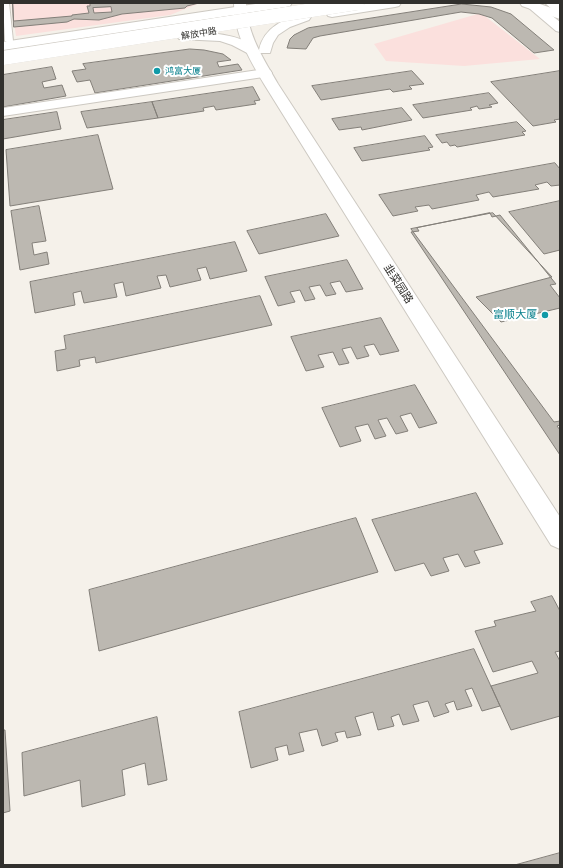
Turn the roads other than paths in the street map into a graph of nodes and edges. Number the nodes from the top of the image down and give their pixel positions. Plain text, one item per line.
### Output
1 (5, 3) edge
2 (286, 3) edge
3 (323, 3) edge
4 (357, 3) edge
5 (394, 3) edge
6 (551, 3) edge
7 (529, 4) edge
8 (560, 10) edge
9 (245, 11) edge
10 (560, 15) edge
11 (305, 17) junction
12 (560, 28) edge
13 (183, 36) junction
14 (6, 43) edge
15 (259, 51) junction
16 (3, 52) edge
17 (3, 58) edge
18 (3, 64) edge
19 (265, 73) junction
20 (3, 112) edge
21 (560, 510) edge
22 (560, 538) edge

1 - 14 lane
2 - 9 street, 解放中路
3 - 16 street, 解放中路
4 - 17 street, 解放中路, bridge
5 - 11 street, 解放中路
6 - 8 street
7 - 10 street
7 - 12 street
9 - 11 street, 解放中路
9 - 13 street, 解放中路
9 - 14 street, 解放中路
9 - 15 street, 韭菜园路
11 - 15 street
13 - 15 street
13 - 18 street, 解放中路
15 - 19 street, 韭菜园路
15 - 21 street, 韭菜园路
19 - 20 street
19 - 22 street, 韭菜园路

